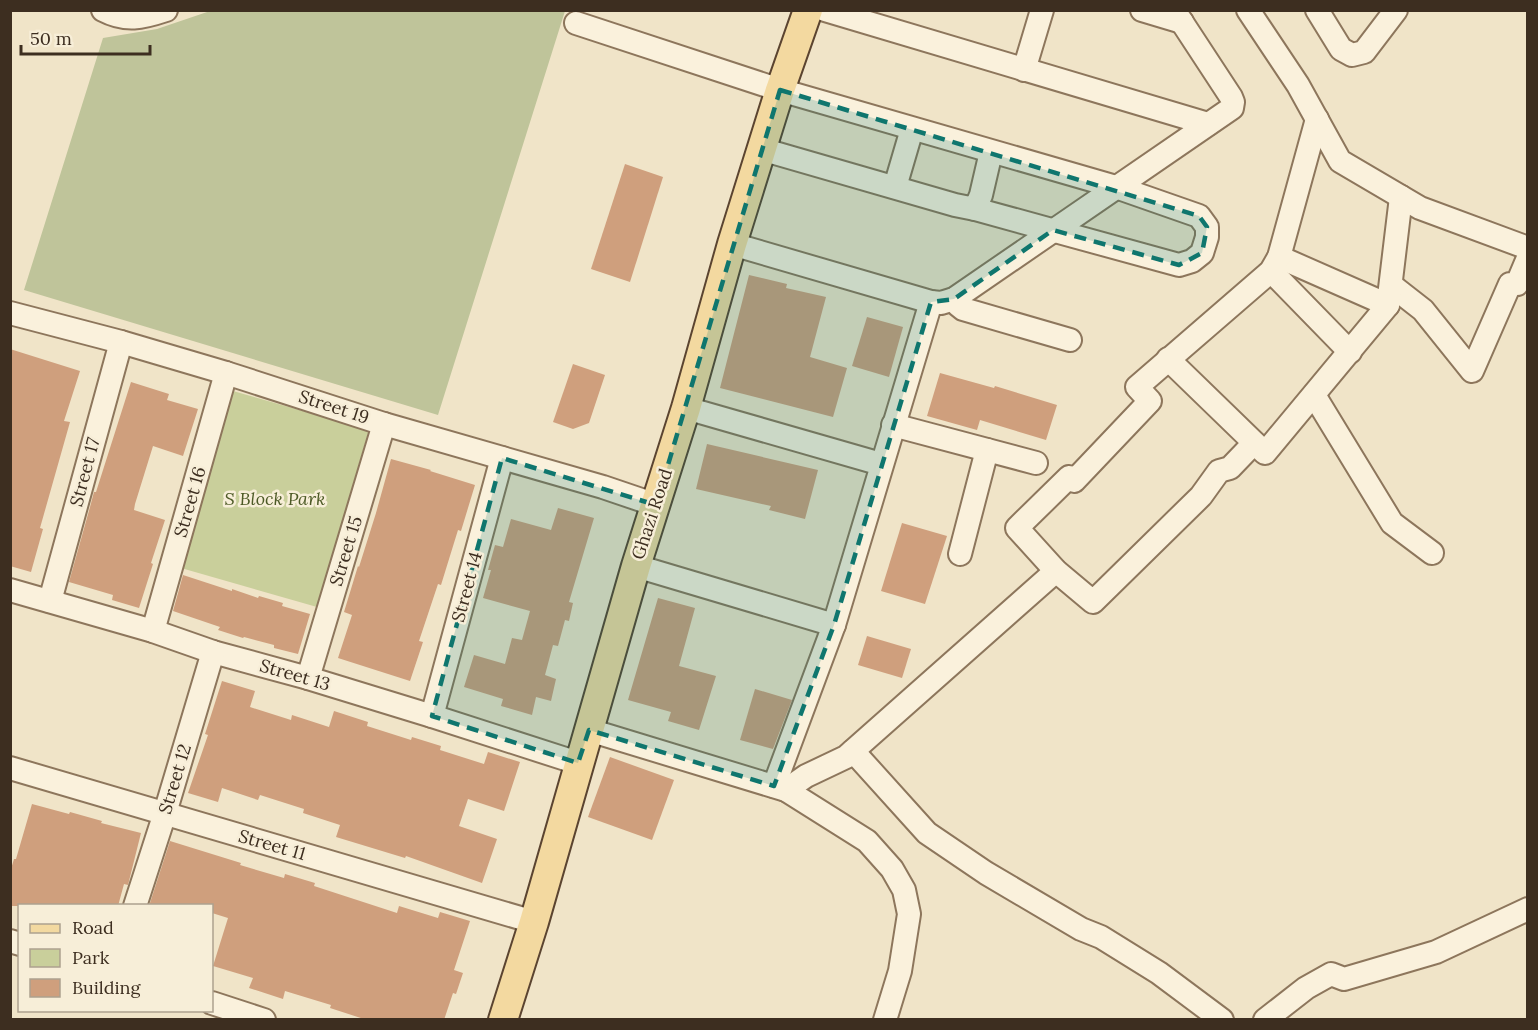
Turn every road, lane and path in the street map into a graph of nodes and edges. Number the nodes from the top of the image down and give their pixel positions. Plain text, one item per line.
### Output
1 (103, 10) edge
2 (166, 10) edge
3 (808, 10) edge
4 (825, 10) edge
5 (1042, 10) edge
6 (1142, 10) edge
7 (1248, 10) edge
8 (1317, 10) edge
9 (1396, 10) edge
10 (1178, 16) edge
11 (576, 23) dead end
12 (1024, 70) junction
13 (780, 90) junction
14 (1317, 119) junction
15 (1208, 124) junction
16 (912, 129) junction
17 (761, 149) junction
18 (991, 152) junction
19 (895, 187) junction
20 (1116, 187) junction
21 (1401, 197) junction
22 (975, 209) junction
23 (1053, 230) junction
24 (732, 244) junction
25 (1527, 248) edge
26 (1527, 258) edge
27 (1275, 264) junction
28 (1389, 295) junction
29 (954, 298) junction
30 (931, 302) junction
31 (10, 313) edge
32 (1070, 340) dead end
33 (121, 342) junction
34 (1350, 352) junction
35 (1168, 359) junction
36 (226, 373) junction
37 (1314, 395) junction
38 (686, 408) junction
39 (384, 424) junction
40 (893, 425) junction
41 (1254, 443) junction
42 (987, 450) junction
43 (502, 458) junction
44 (1036, 463) dead end
45 (881, 464) junction
46 (656, 505) junction
47 (1432, 553) dead end
48 (960, 554) dead end
49 (636, 566) junction
50 (1056, 571) junction
51 (10, 590) edge
52 (50, 601) junction
53 (834, 625) junction
54 (153, 631) junction
55 (213, 652) junction
56 (308, 678) junction
57 (432, 716) junction
58 (589, 730) junction
59 (854, 751) junction
60 (579, 763) junction
61 (10, 768) edge
62 (780, 788) junction
63 (165, 813) junction
64 (136, 904) edge
65 (1527, 909) edge
66 (534, 922) junction
67 (213, 1003) edge
68 (252, 1018) edge
69 (503, 1020) edge
70 (885, 1020) edge
71 (1222, 1020) edge
72 (1265, 1020) edge

1 - 2 street
3 - 13 main road, Ghazi Road
4 - 12 street
5 - 12 street
6 - 10 street
7 - 14 street
8 - 9 street
10 - 15 street
11 - 13 street
12 - 15 street
13 - 16 street
13 - 17 main road, Ghazi Road
14 - 21 street
14 - 27 street
15 - 20 street
16 - 18 street
16 - 19 street
17 - 19 street
17 - 24 main road, Ghazi Road
18 - 20 street
18 - 22 street
19 - 22 street
20 - 23 street
20 - 23 street
21 - 25 street
21 - 28 street
22 - 23 street
23 - 29 street
24 - 30 street
24 - 38 main road, Ghazi Road
26 - 28 street
27 - 28 street
27 - 34 street
27 - 35 street
28 - 34 street
29 - 30 street
29 - 32 street
30 - 40 street
31 - 33 street, Street 19
33 - 36 street, Street 19
33 - 52 street, Street 17
34 - 37 street
35 - 41 street
35 - 50 street
36 - 39 street, Street 19
36 - 54 street, Street 16
37 - 41 street
37 - 47 street
38 - 45 street
38 - 46 main road, Ghazi Road
39 - 43 street, Street 19
39 - 56 street, Street 15
40 - 42 street
40 - 45 street
41 - 50 street
42 - 44 street
42 - 48 street
43 - 46 street, Street 19
43 - 57 street, Street 14
45 - 53 street
46 - 49 main road, Ghazi Road
49 - 53 street
49 - 58 main road, Ghazi Road
50 - 59 street
51 - 52 street, Street 13
52 - 54 street, Street 13
53 - 62 street
54 - 55 street, Street 13
55 - 56 street, Street 13
55 - 63 street, Street 12
56 - 57 street, Street 13
57 - 60 street, Street 13
58 - 60 main road, Ghazi Road
58 - 62 street
59 - 62 street
59 - 71 street
60 - 66 main road, Ghazi Road
61 - 63 street, Street 11
62 - 70 street
63 - 64 street, Street 12
63 - 66 street, Street 11
65 - 72 street
66 - 69 main road, Ghazi Road
67 - 68 street

